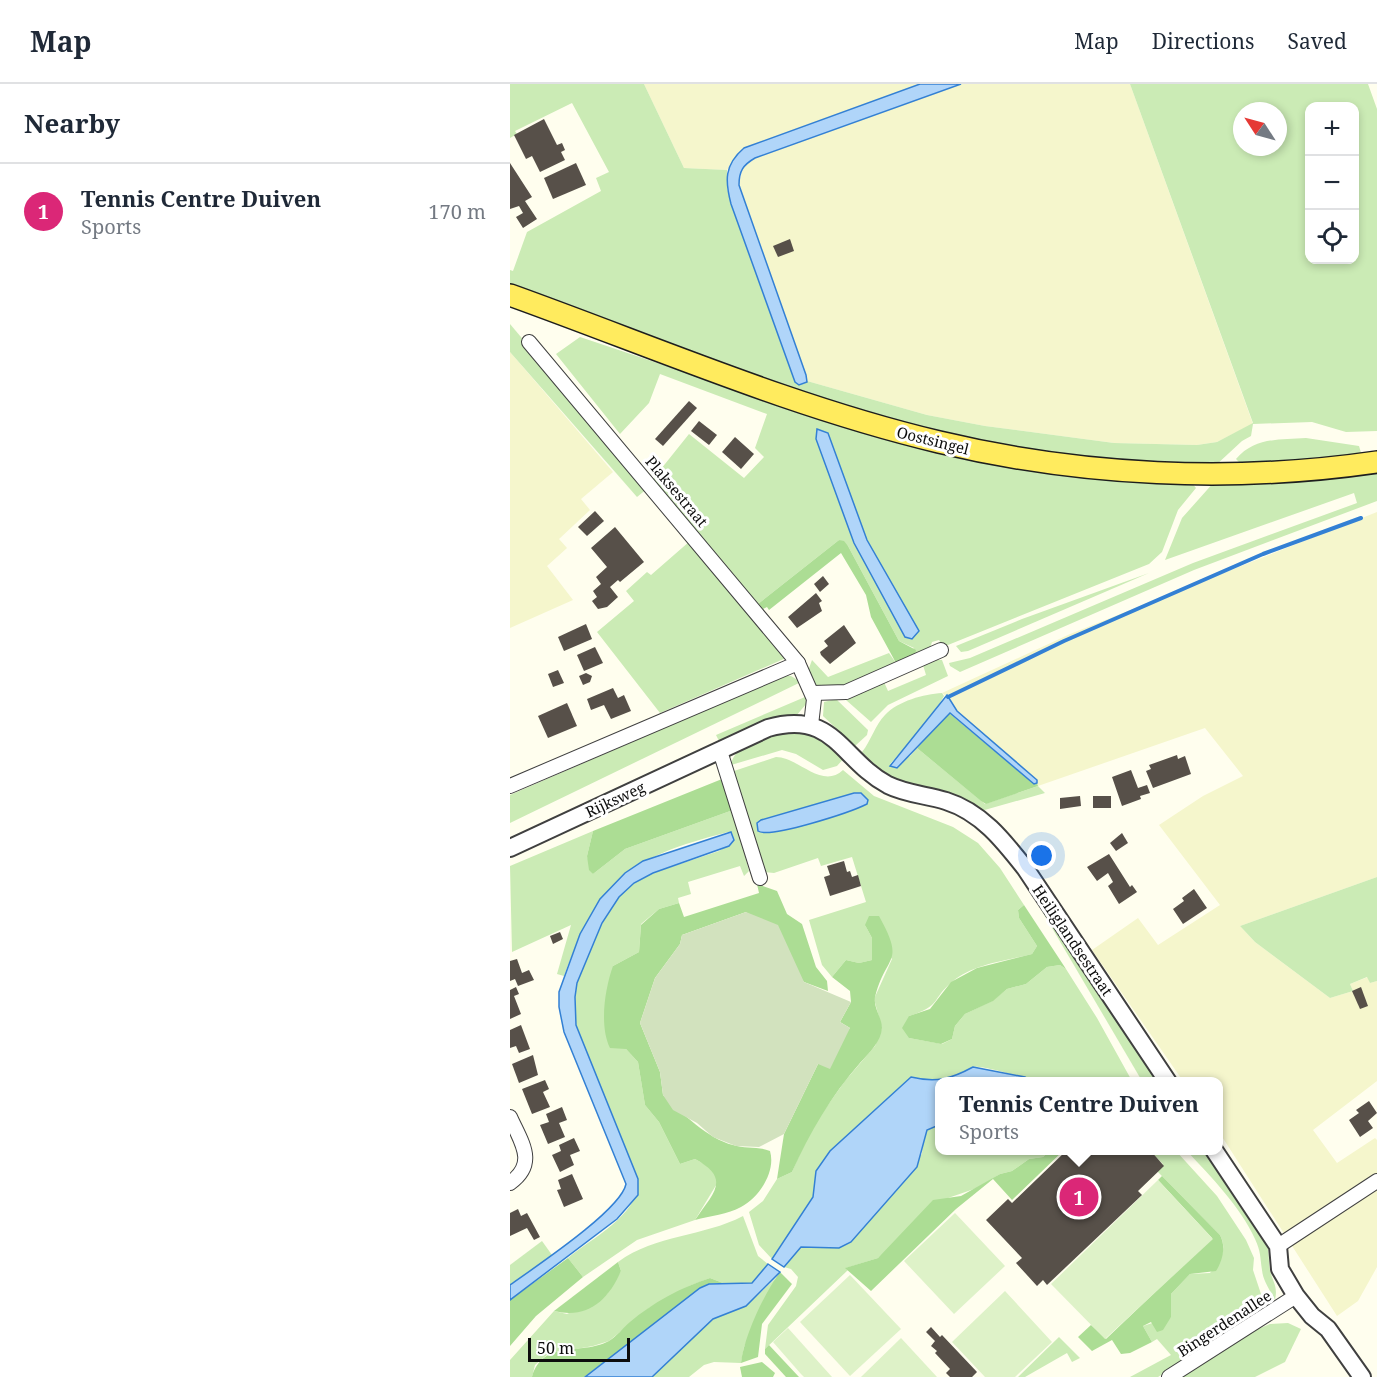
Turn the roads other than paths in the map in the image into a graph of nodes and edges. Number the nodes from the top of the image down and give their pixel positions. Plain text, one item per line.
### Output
1 (510, 295) edge
2 (529, 342) dead end
3 (1377, 462) edge
4 (941, 650) dead end
5 (798, 663) junction
6 (813, 693) junction
7 (811, 725) junction
8 (720, 751) junction
9 (510, 786) edge
10 (510, 848) edge
11 (760, 878) dead end
12 (1165, 1077) edge
13 (510, 1117) edge
14 (1217, 1155) edge
15 (1377, 1181) edge
16 (510, 1183) edge
17 (1278, 1246) junction
18 (1296, 1296) junction
19 (1169, 1377) edge
20 (1362, 1377) edge

1 - 3 main road, Oostsingel
2 - 5 street, Plaksestraat
4 - 6 street
5 - 6 street, Plaksestraat
5 - 9 street
6 - 7 street
7 - 8 street, Rijksweg
7 - 12 street, Heiliglandsestraat
8 - 10 street, Rijksweg
8 - 11 street
13 - 16 street
14 - 17 street
15 - 17 street
17 - 18 street
18 - 19 street, Bingerdenallee
18 - 20 street

